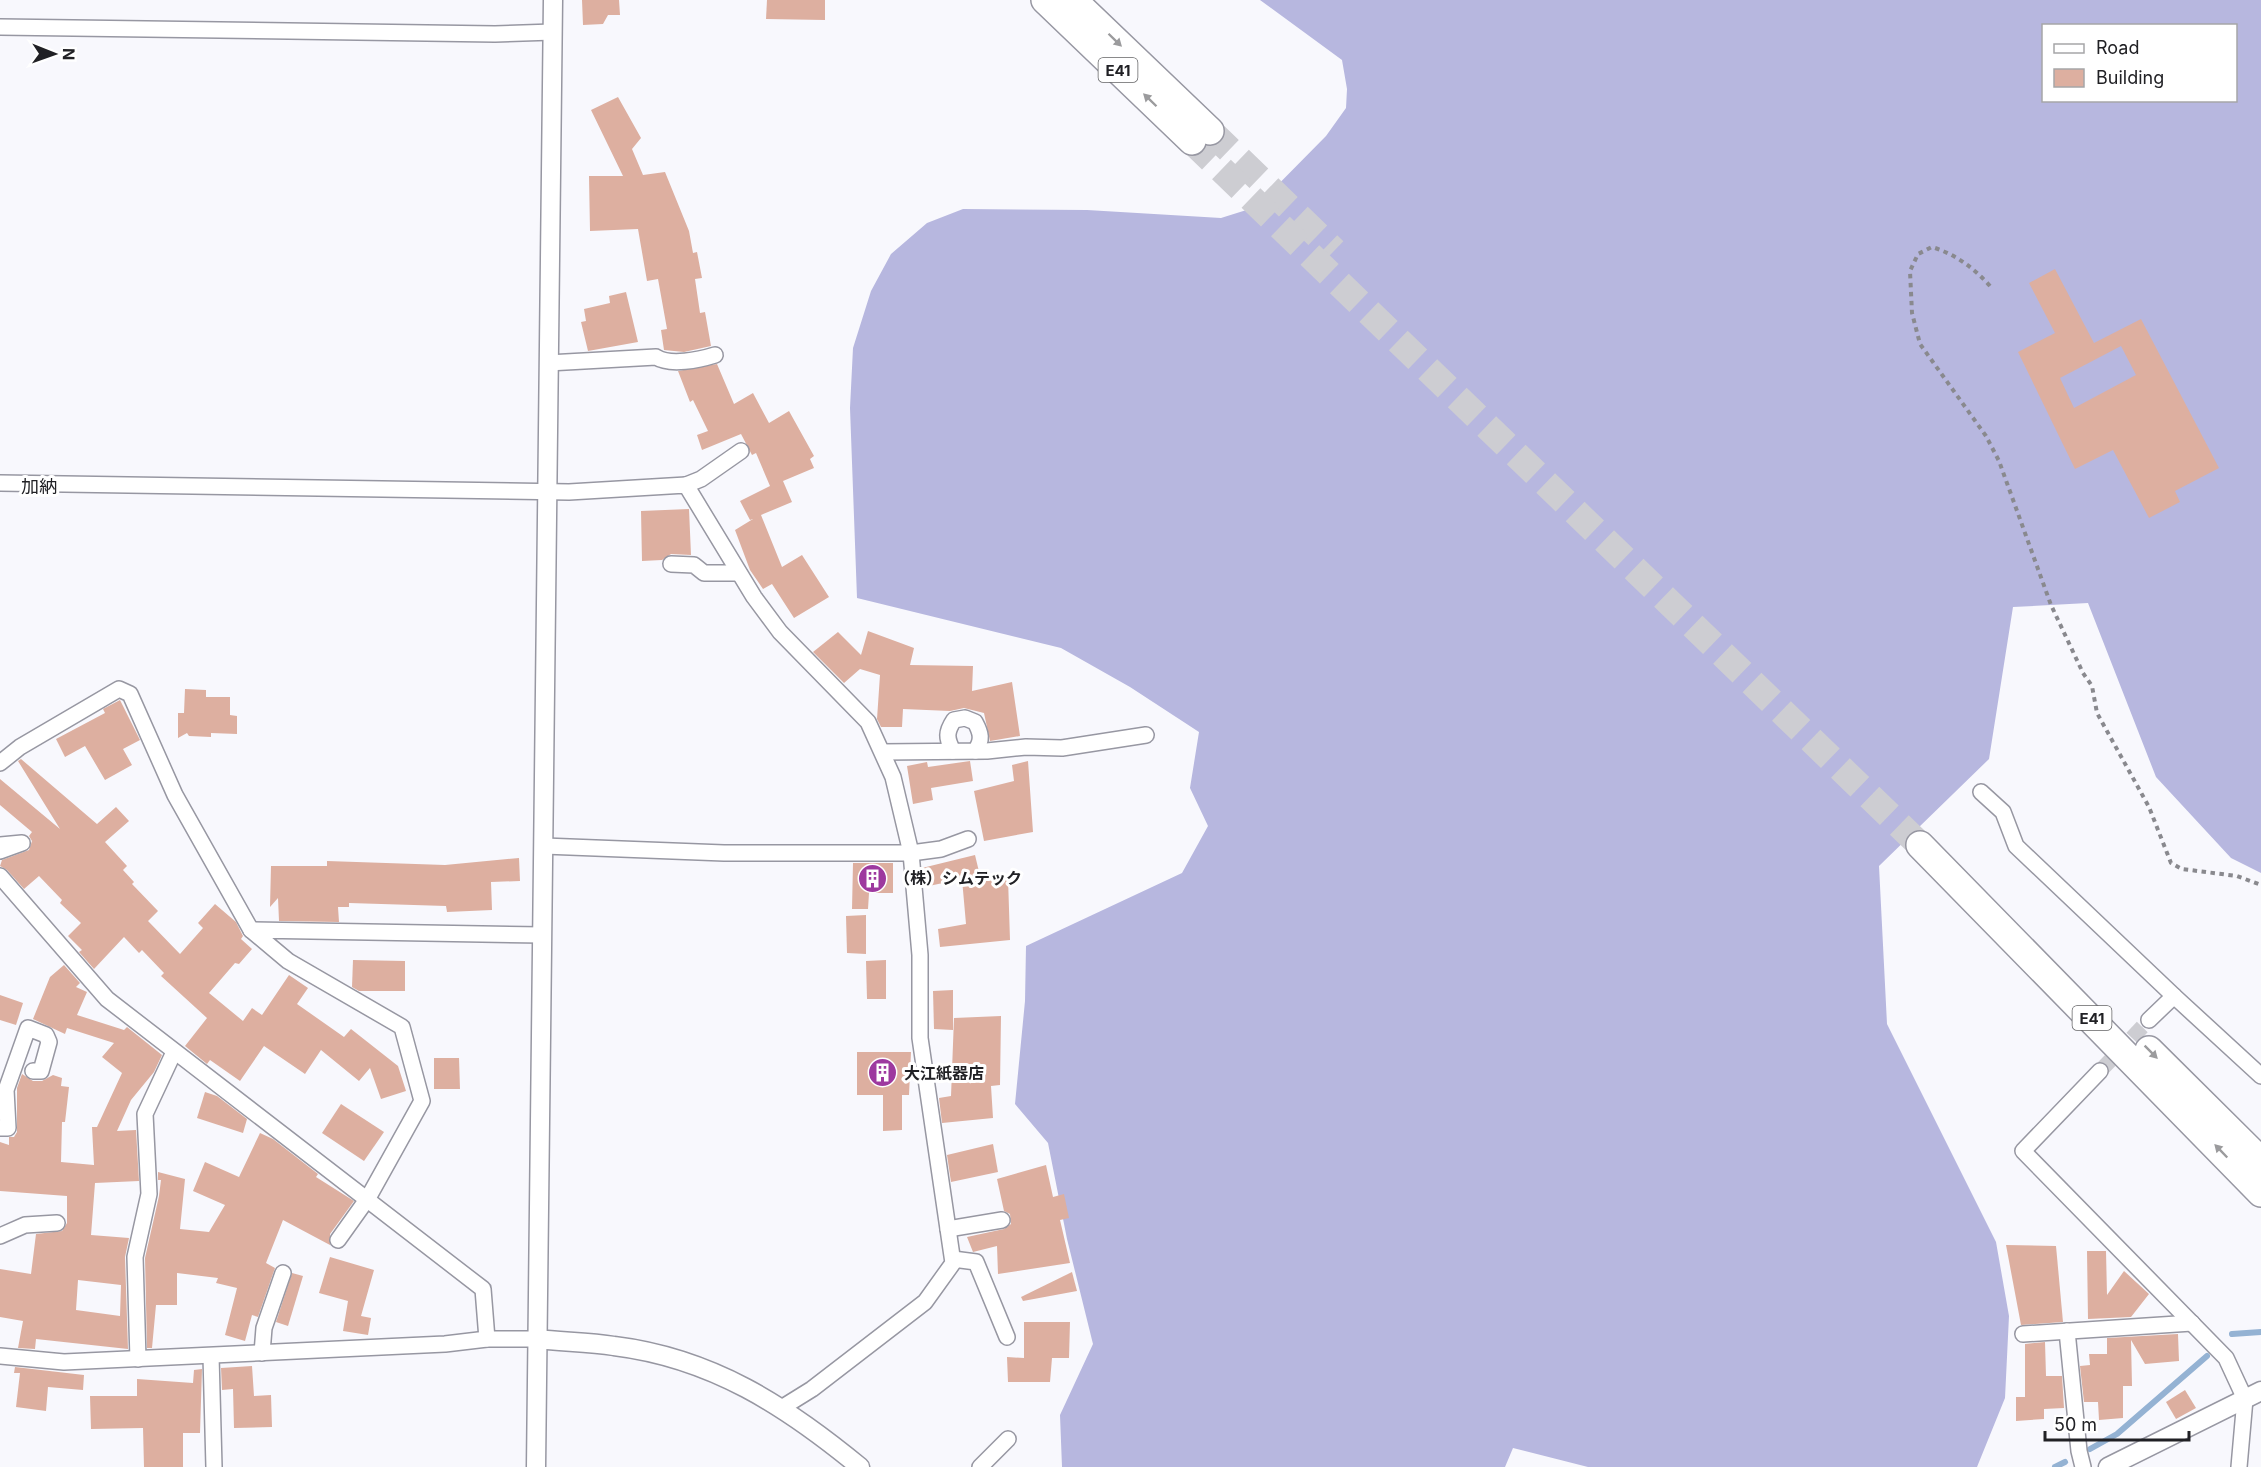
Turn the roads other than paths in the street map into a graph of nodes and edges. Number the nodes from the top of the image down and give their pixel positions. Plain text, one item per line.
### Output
1 (553, 0) edge
2 (1044, 0) edge
3 (1073, 0) edge
4 (0, 27) edge
5 (553, 32) junction
6 (715, 355) dead end
7 (548, 363) junction
8 (741, 451) dead end
9 (0, 483) edge
10 (686, 485) junction
11 (547, 491) junction
12 (671, 564) dead end
13 (739, 573) junction
14 (1146, 735) dead end
15 (953, 751) junction
16 (975, 751) junction
17 (883, 752) junction
18 (0, 763) edge
19 (1982, 792) dead end
20 (968, 839) dead end
21 (0, 845) edge
22 (544, 846) junction
23 (0, 851) edge
24 (910, 853) junction
25 (0, 876) edge
26 (251, 930) junction
27 (542, 935) junction
28 (2174, 996) junction
29 (2149, 1020) tunnel mouth
30 (174, 1052) junction
31 (33, 1071) dead end
32 (2100, 1071) tunnel mouth
33 (2261, 1076) edge
34 (0, 1128) edge
35 (2261, 1161) edge
36 (2261, 1193) edge
37 (368, 1198) junction
38 (1002, 1220) dead end
39 (57, 1223) dead end
40 (948, 1229) junction
41 (0, 1236) edge
42 (338, 1240) dead end
43 (953, 1259) junction
44 (283, 1273) dead end
45 (2192, 1323) junction
46 (2067, 1331) junction
47 (2023, 1334) dead end
48 (1007, 1337) dead end
49 (487, 1339) junction
50 (537, 1340) junction
51 (262, 1353) junction
52 (0, 1356) edge
53 (211, 1356) junction
54 (138, 1359) junction
55 (2253, 1395) edge
56 (783, 1407) junction
57 (1008, 1438) dead end
58 (857, 1466) edge
59 (214, 1467) edge
60 (536, 1467) edge
61 (980, 1467) edge
62 (2083, 1467) edge
63 (2108, 1467) edge
64 (2239, 1467) edge

1 - 5 street
3 -> 2 highway, E41
4 - 5 street
5 - 7 street
6 - 7 street
7 - 11 street
8 - 10 street
9 - 11 street
10 - 11 street
10 - 13 street
11 - 22 street
12 - 13 street
13 - 17 street
14 - 16 street
15 - 16 street
15 - 16 street
15 - 17 street
17 - 24 street
18 - 26 street
19 - 28 street
20 - 24 street
21 - 23 street
22 - 24 street
22 - 27 street
24 - 40 street
25 - 30 street
26 - 27 street
26 - 37 street
27 - 50 street
28 - 29 street
28 - 33 street
30 - 37 street
30 - 54 street
31 - 34 street
32 - 45 street
36 -> 35 highway, E41
37 - 42 street
37 - 49 street
38 - 40 street
39 - 41 street
40 - 43 street
43 - 48 street
43 - 56 street
44 - 51 street
45 - 46 street
45 - 55 street
46 - 47 street
46 - 62 street
49 - 50 street
49 - 51 street
50 - 56 street
50 - 60 street
51 - 53 street
52 - 54 street
53 - 54 street
53 - 59 street
55 - 63 street
55 - 64 street
56 - 58 street
57 - 61 street

